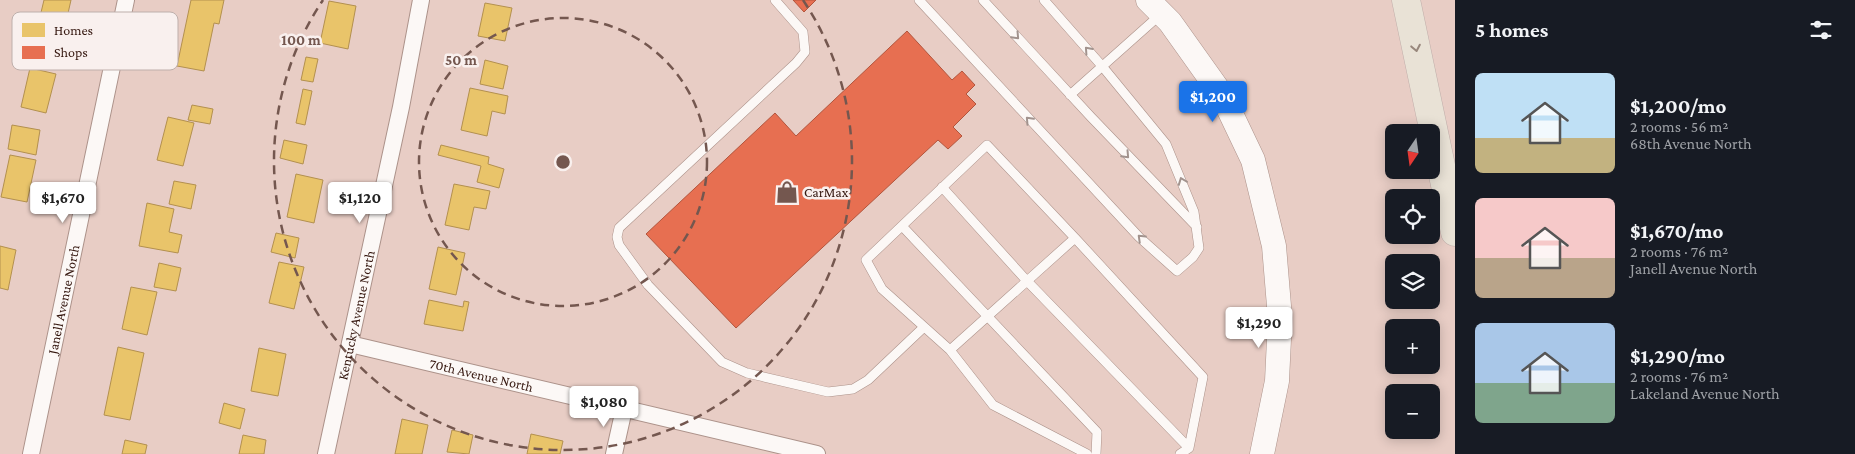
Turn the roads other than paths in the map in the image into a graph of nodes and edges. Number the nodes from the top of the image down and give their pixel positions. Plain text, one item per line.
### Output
1 (421, 0) edge
2 (775, 0) edge
3 (919, 0) edge
4 (983, 0) edge
5 (1044, 0) edge
6 (1406, 0) edge
7 (1155, 7) edge
8 (1102, 66) junction
9 (111, 70) edge
10 (1070, 95) junction
11 (942, 187) junction
12 (902, 226) junction
13 (1197, 228) junction
14 (1455, 232) edge
15 (1075, 238) junction
16 (1026, 281) junction
17 (988, 316) junction
18 (924, 327) junction
19 (350, 344) junction
20 (950, 350) junction
21 (624, 408) junction
22 (1189, 448) junction
23 (31, 454) edge
24 (326, 454) edge
25 (614, 454) edge
26 (817, 454) edge
27 (1087, 454) edge
28 (1096, 454) edge
29 (1180, 454) edge
30 (1262, 454) edge

1 - 19 street, Kentucky Avenue North
2 - 18 lane
13 -> 3 lane
4 -> 10 lane
8 -> 5 lane
6 -> 14 highway
7 - 8 lane
7 - 30 street
8 - 10 lane
13 -> 8 lane
9 - 23 street, Janell Avenue North
10 -> 13 lane
11 - 12 lane
11 - 15 lane
11 - 16 lane
12 - 17 lane
12 - 18 lane
15 - 16 lane
15 - 22 lane
16 - 17 lane
16 - 22 lane
17 - 20 lane
17 - 28 lane
18 - 20 lane
19 - 21 street, 70th Avenue North
19 - 24 street, Kentucky Avenue North
20 - 27 lane
21 - 25 street
21 - 26 street, 70th Avenue North
22 - 29 lane

